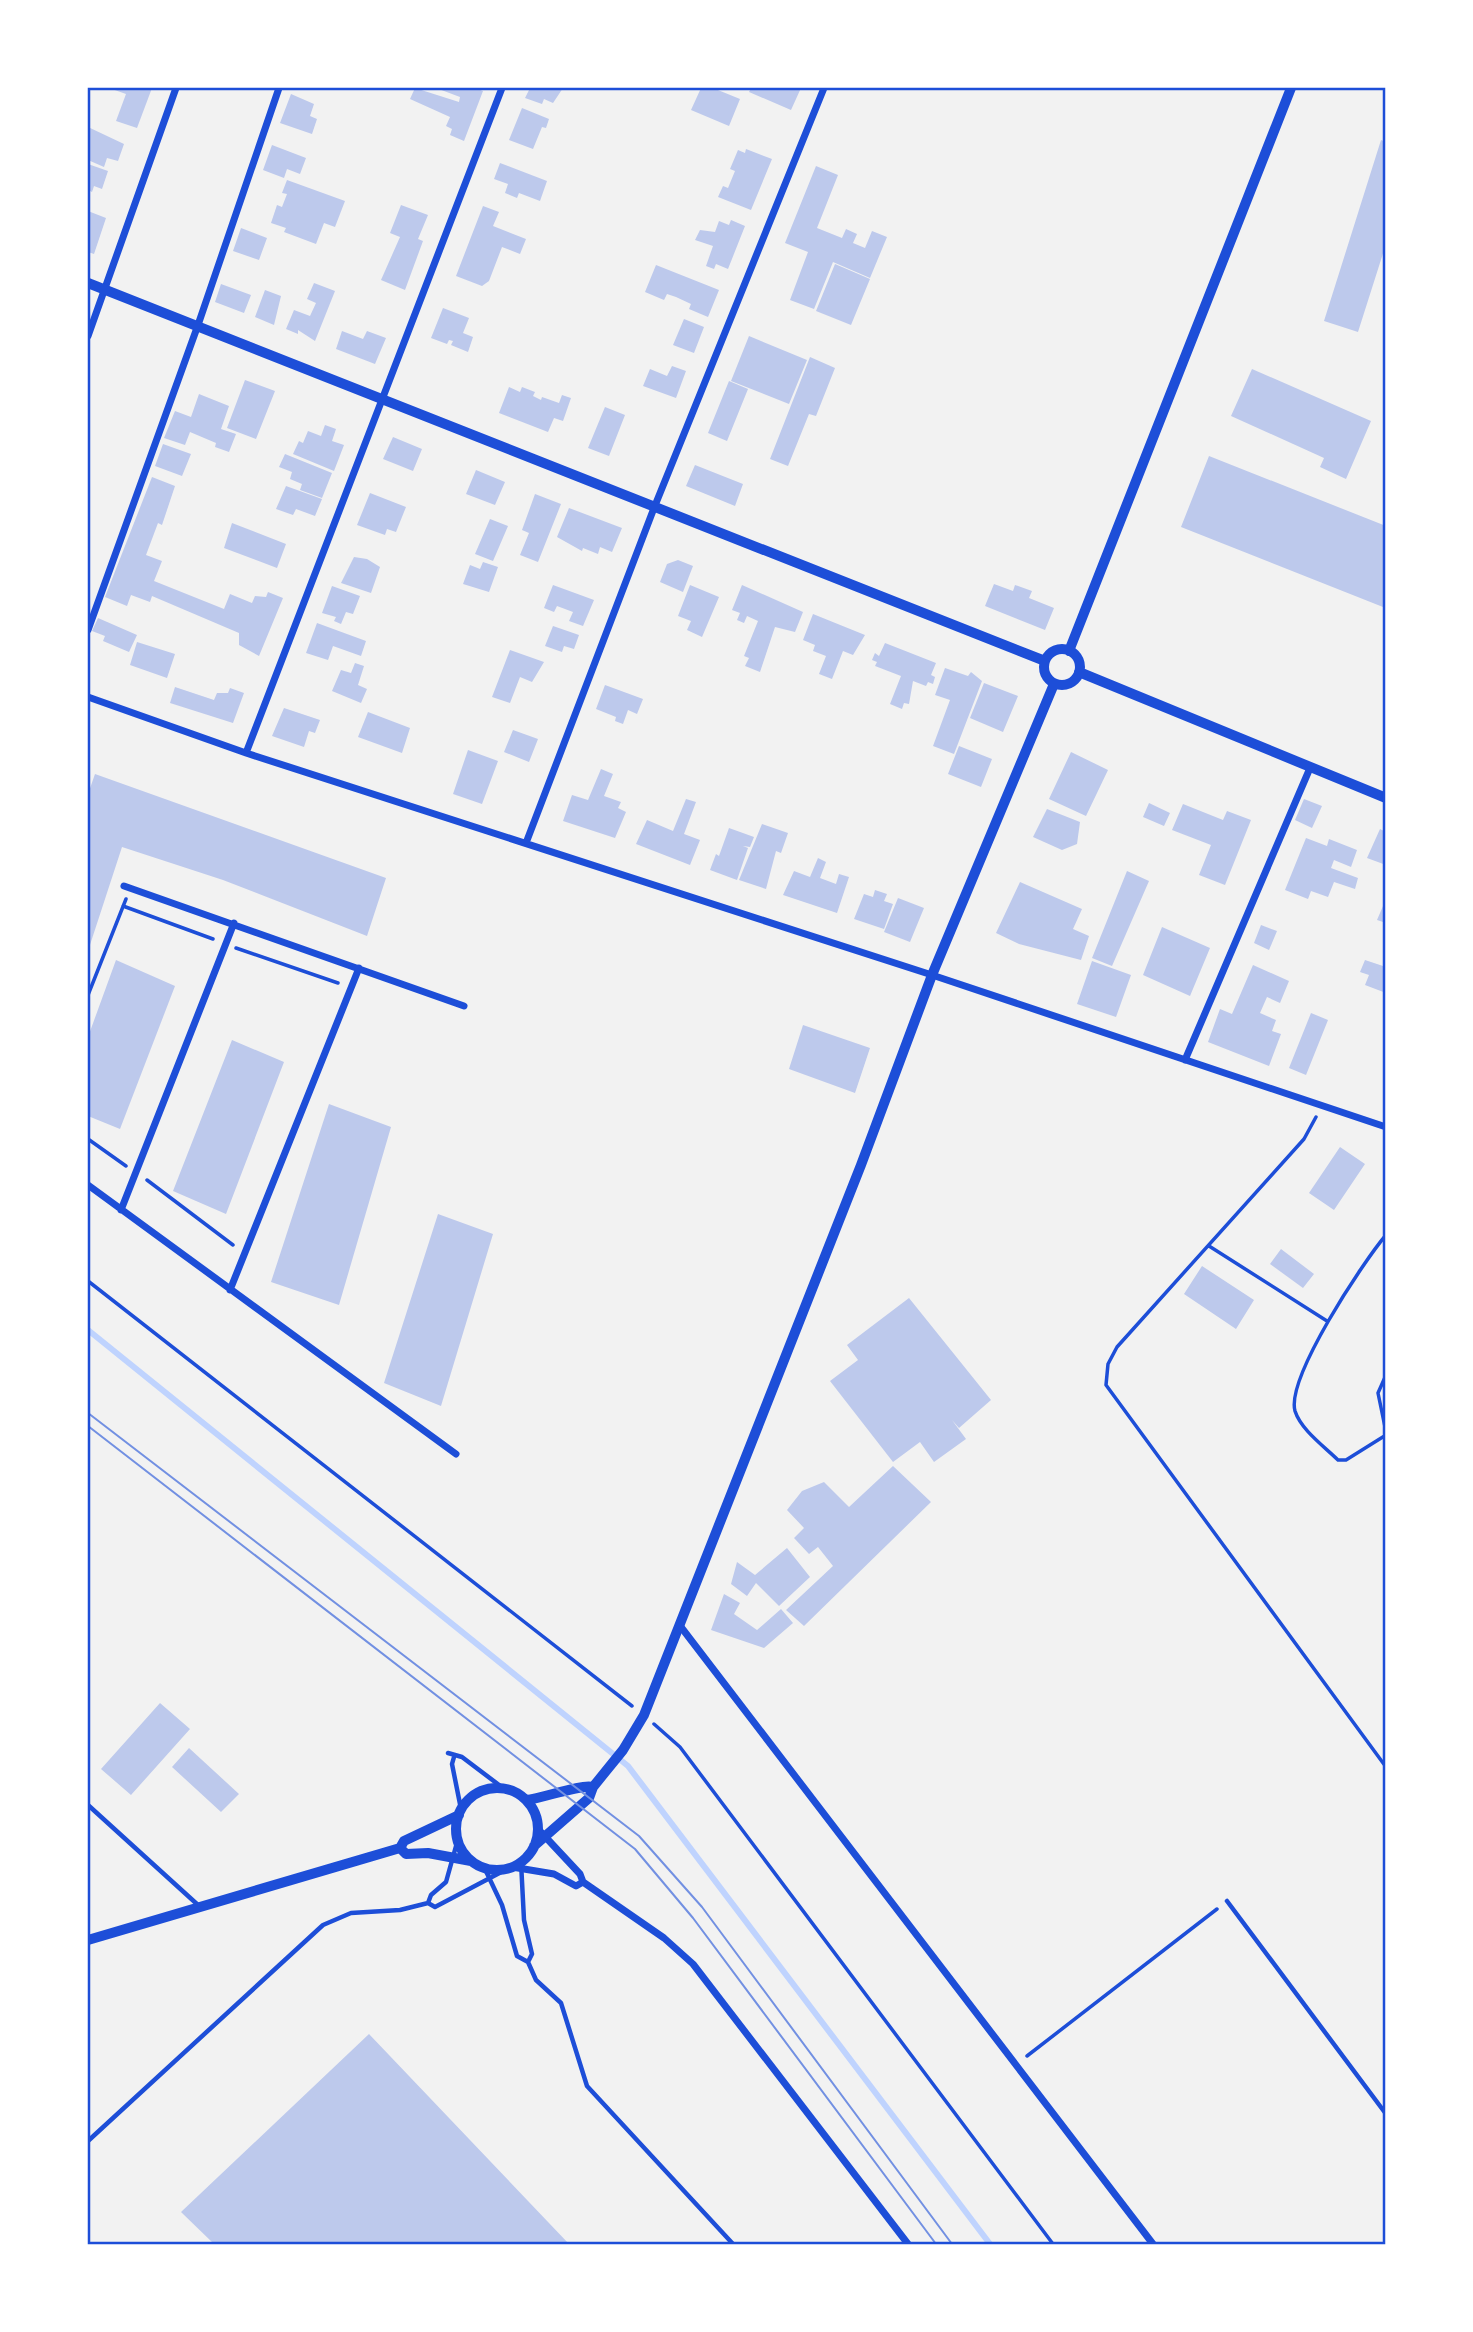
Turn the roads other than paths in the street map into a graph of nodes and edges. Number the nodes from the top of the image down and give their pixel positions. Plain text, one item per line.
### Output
1 (176, 88) edge
2 (279, 88) edge
3 (502, 88) edge
4 (824, 88) edge
5 (1292, 88) edge
6 (88, 283) edge
7 (104, 289) junction
8 (198, 325) junction
9 (88, 336) edge
10 (381, 397) junction
11 (654, 508) junction
12 (88, 630) edge
13 (1069, 651) junction
14 (1045, 661) junction
15 (1079, 672) junction
16 (1054, 684) junction
17 (88, 697) edge
18 (246, 753) junction
19 (1310, 768) junction
20 (1385, 798) edge
21 (526, 843) junction
22 (127, 887) road end
23 (234, 923) junction
24 (359, 968) junction
25 (932, 975) junction
26 (464, 1006) dead end
27 (1185, 1060) junction
28 (1385, 1126) edge
29 (88, 1185) edge
30 (121, 1210) junction
31 (230, 1290) junction
32 (456, 1454) dead end
33 (681, 1627) junction
34 (448, 1753) dead end
35 (454, 1757) junction
36 (595, 1784) junction
37 (503, 1788) junction
38 (526, 1800) junction
39 (88, 1805) edge
40 (460, 1812) junction
41 (542, 1833) junction
42 (458, 1839) junction
43 (400, 1848) junction
44 (453, 1856) junction
45 (473, 1862) junction
46 (516, 1866) junction
47 (484, 1867) junction
48 (490, 1878) junction
49 (583, 1882) junction
50 (1227, 1901) road end
51 (428, 1903) junction
52 (199, 1906) junction
53 (88, 1940) edge
54 (528, 1962) junction
55 (1385, 2114) edge
56 (88, 2141) edge
57 (733, 2245) edge
58 (908, 2245) edge
59 (1153, 2245) edge

1 - 7 street
2 - 8 street
3 - 10 street
4 - 11 street
5 - 13 street
6 - 7 street
7 - 8 street
7 - 9 street
8 - 10 street
8 - 12 street
10 - 11 street
10 - 18 street
11 - 14 street
11 - 21 street
13 - 14 street
13 - 15 street
14 - 16 street
15 - 16 street
15 - 19 street
16 - 25 street
17 - 18 street
18 - 21 street
19 - 20 street
19 - 27 street
21 - 25 street
22 - 23 street
23 - 24 street
23 - 30 street
24 - 26 street
24 - 31 street
25 - 27 street
25 - 33 street
27 - 28 street
29 - 30 street
30 - 31 street
31 - 32 street
33 - 36 street
33 - 59 street
34 - 35 lane
35 - 37 lane
35 - 40 lane
36 - 38 street
36 - 41 street
37 - 38 street
37 - 40 street
38 - 41 street
39 - 52 lane
40 - 42 street
40 - 43 street
41 - 46 street
41 - 49 street
42 - 44 lane
42 - 45 street
43 - 44 street
43 - 52 street
44 - 45 street
44 - 51 lane
45 - 47 street
46 - 47 street
46 - 48 lane
46 - 49 street
46 - 54 lane
47 - 48 lane
48 - 51 lane
48 - 54 lane
49 - 58 street
50 - 55 lane
51 - 56 lane
52 - 53 street
54 - 57 lane

